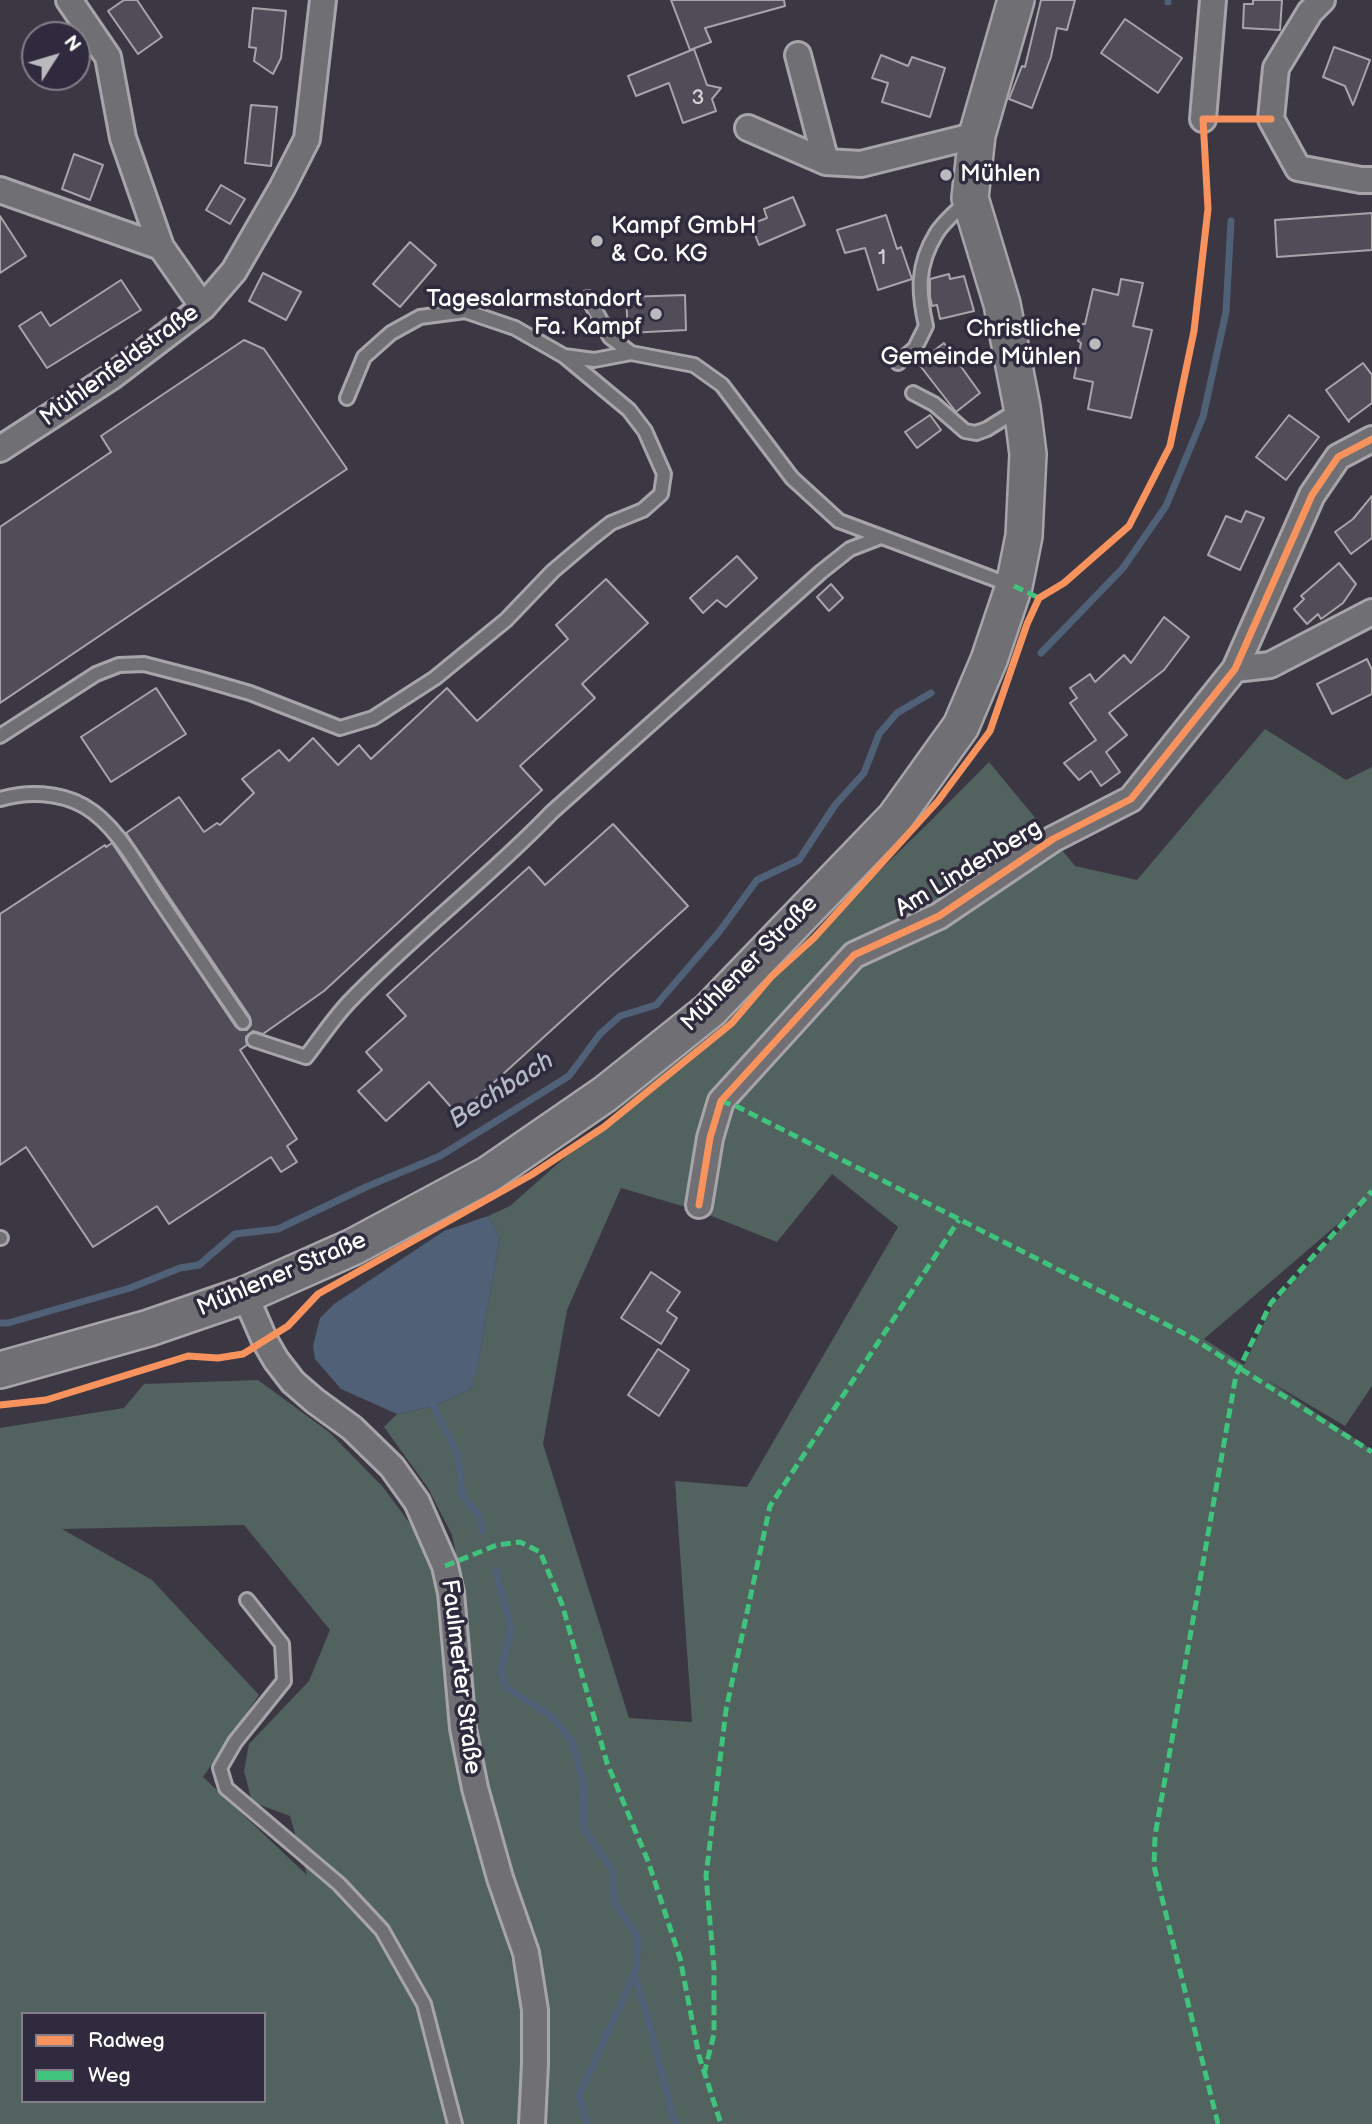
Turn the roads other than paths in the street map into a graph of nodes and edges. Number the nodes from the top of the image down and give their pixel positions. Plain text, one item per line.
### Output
1 (69, 0) edge
2 (323, 0) edge
3 (1016, 0) edge
4 (1213, 0) edge
5 (1322, 0) edge
6 (798, 55) dead end
7 (1203, 119) dead end
8 (748, 128) dead end
9 (977, 135) junction
10 (826, 162) junction
11 (1372, 180) edge
12 (0, 190) edge
13 (970, 198) junction
14 (161, 247) junction
15 (587, 298) dead end
16 (203, 307) junction
17 (631, 353) junction
18 (564, 356) junction
19 (898, 363) dead end
20 (913, 393) dead end
21 (347, 398) dead end
22 (1022, 407) junction
23 (1372, 439) edge
24 (0, 449) edge
25 (881, 537) junction
26 (1014, 586) junction
27 (1372, 612) edge
28 (1236, 669) junction
29 (0, 736) edge
30 (0, 799) edge
31 (243, 1022) dead end
32 (254, 1040) dead end
33 (699, 1205) dead end
34 (245, 1295) junction
35 (0, 1370) edge
36 (247, 1600) dead end
37 (455, 2124) edge
38 (532, 2124) edge

1 - 14 street
2 - 16 street, Mühlenfeldstraße
3 - 9 main road, Mühlener Straße
4 - 7 street
5 - 11 street
6 - 10 street
8 - 10 street
9 - 10 street
9 - 13 main road, Mühlener Straße
12 - 14 street
13 - 19 lane
13 - 22 main road, Mühlener Straße
14 - 16 street
15 - 17 lane
16 - 24 street, Mühlenfeldstraße
17 - 18 lane
17 - 25 lane
18 - 21 lane
18 - 29 lane
20 - 22 lane
22 - 26 main road, Mühlener Straße
23 - 28 street, Am Lindenberg
25 - 26 lane
25 - 32 lane
26 - 34 main road, Mühlener Straße
27 - 28 street
28 - 33 street, Am Lindenberg
30 - 31 lane
34 - 35 main road, Mühlener Straße
34 - 38 street, Faulmerter Straße
36 - 37 lane

